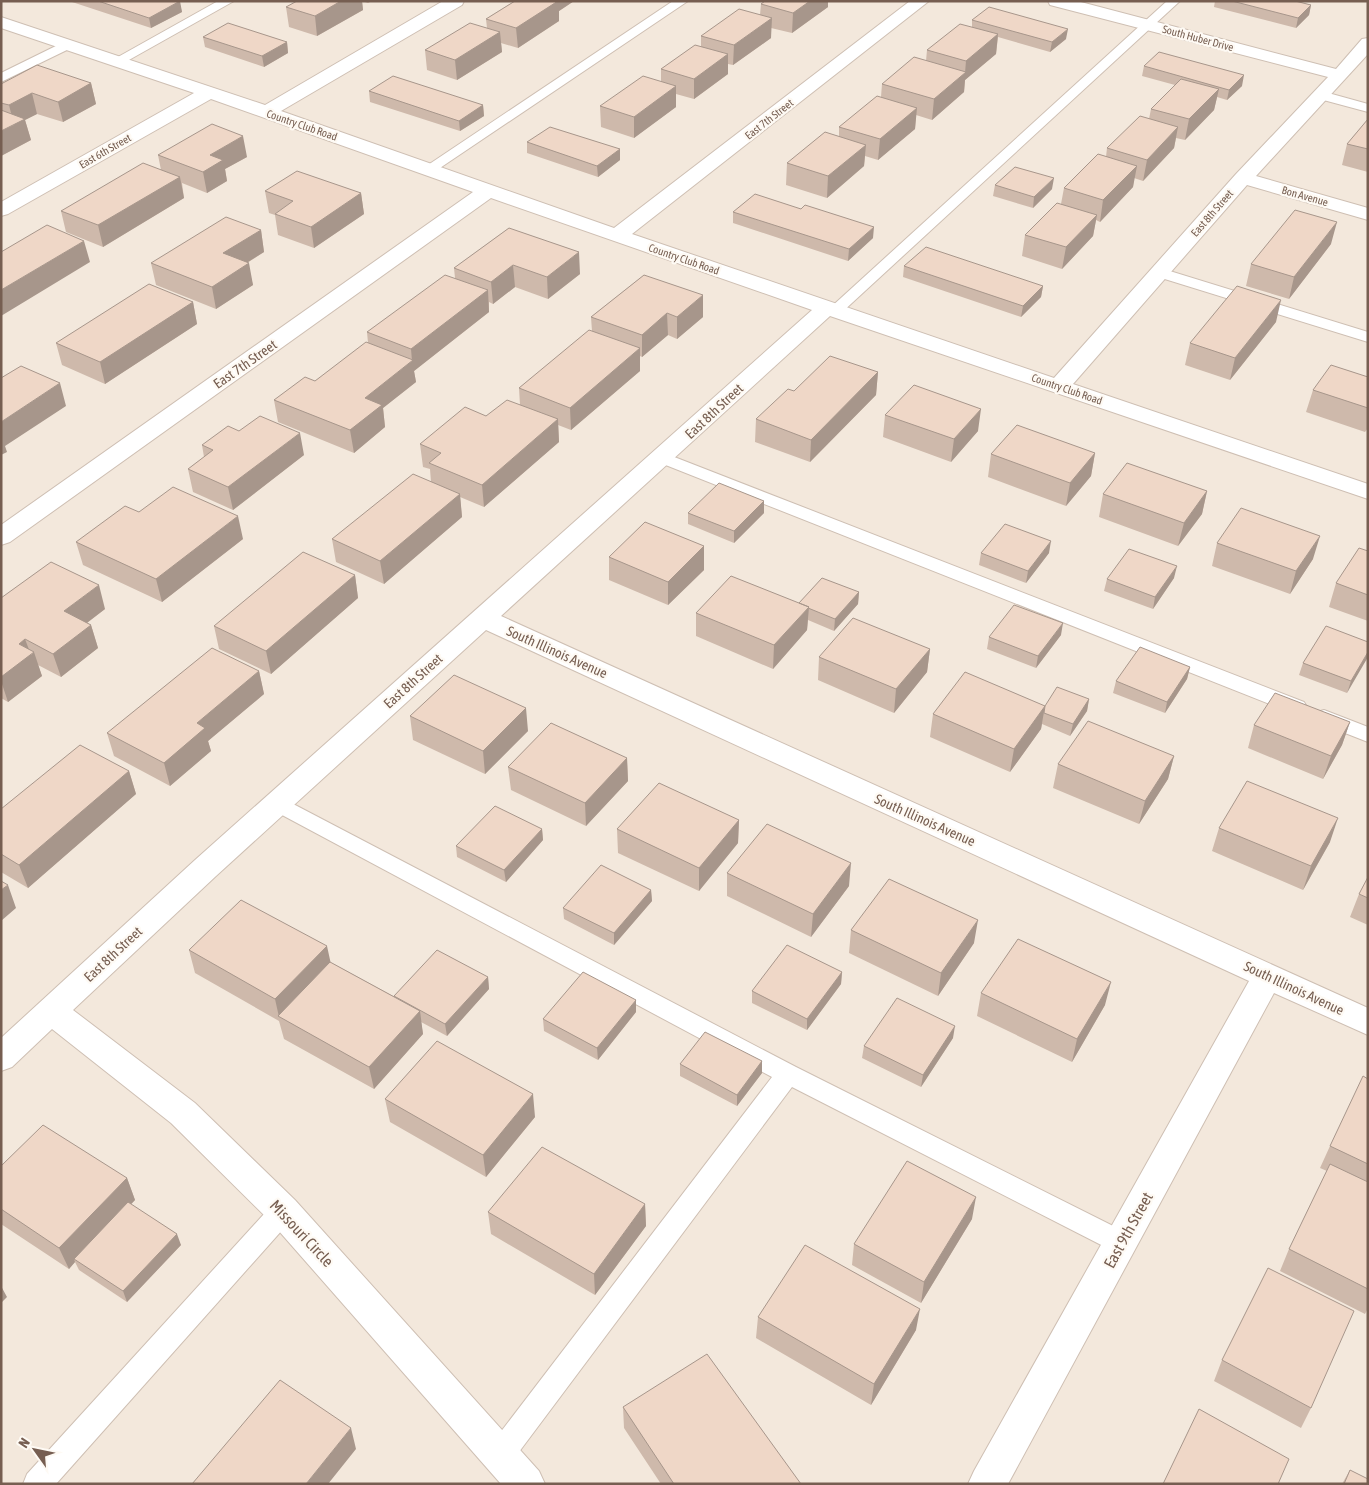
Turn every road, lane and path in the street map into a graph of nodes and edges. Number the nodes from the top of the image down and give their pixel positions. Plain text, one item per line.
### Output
1 (228, 1) edge
2 (456, 1) edge
3 (682, 1) edge
4 (921, 1) edge
5 (1056, 1) edge
6 (1174, 1) edge
7 (1, 22) edge
8 (1148, 25) junction
9 (1368, 43) edge
10 (66, 45) junction
11 (115, 62) junction
12 (1340, 75) junction
13 (1, 78) edge
14 (209, 92) junction
15 (1321, 95) junction
16 (1368, 108) edge
17 (265, 113) junction
18 (429, 169) junction
19 (1243, 178) junction
20 (490, 190) junction
21 (1, 210) edge
22 (1368, 214) edge
23 (617, 236) junction
24 (1160, 273) junction
25 (831, 309) junction
26 (1368, 337) edge
27 (1059, 386) junction
28 (664, 458) junction
29 (1368, 492) edge
30 (1, 537) edge
31 (483, 618) junction
32 (1368, 735) edge
33 (276, 803) junction
34 (1268, 976) junction
35 (51, 1011) junction
36 (1368, 1022) edge
37 (1, 1058) edge
38 (788, 1074) junction
39 (283, 1211) junction
40 (1122, 1243) junction
41 (500, 1455) junction
42 (37, 1484) edge
43 (526, 1484) edge
44 (987, 1484) edge

1 - 11 lane
2 - 17 street
3 - 18 lane
4 - 23 street, East 7th Street
5 - 8 street, South Huber Drive
6 - 8 lane
7 - 10 street, Country Club Road
8 - 12 street, South Huber Drive
8 - 25 lane
9 - 12 street, East 8th Street
10 - 11 street, Country Club Road
10 - 13 lane
11 - 14 street, Country Club Road
12 - 15 street, East 8th Street
14 - 17 street, Country Club Road
14 - 21 street, East 6th Street
15 - 16 lane
15 - 19 street, East 8th Street
17 - 18 street, Country Club Road
18 - 20 street, Country Club Road
19 - 22 street, Bon Avenue
19 - 24 street, East 8th Street
20 - 23 street, Country Club Road
20 - 30 street, East 7th Street
23 - 25 street, Country Club Road
24 - 26 lane
24 - 27 street, East 8th Street
25 - 27 street, Country Club Road
25 - 28 street, East 8th Street
27 - 29 street, Country Club Road
28 - 31 street, East 8th Street
28 - 32 lane
31 - 33 street, East 8th Street
31 - 34 street, South Illinois Avenue
33 - 35 street, East 8th Street
33 - 38 lane
34 - 36 street, South Illinois Avenue
34 - 40 street, East 9th Street
35 - 37 street, East 8th Street
35 - 39 street, Missouri Circle
38 - 40 lane
38 - 41 lane
39 - 41 street, Missouri Circle
39 - 42 lane
40 - 44 street, East 9th Street
41 - 43 street, Missouri Circle

